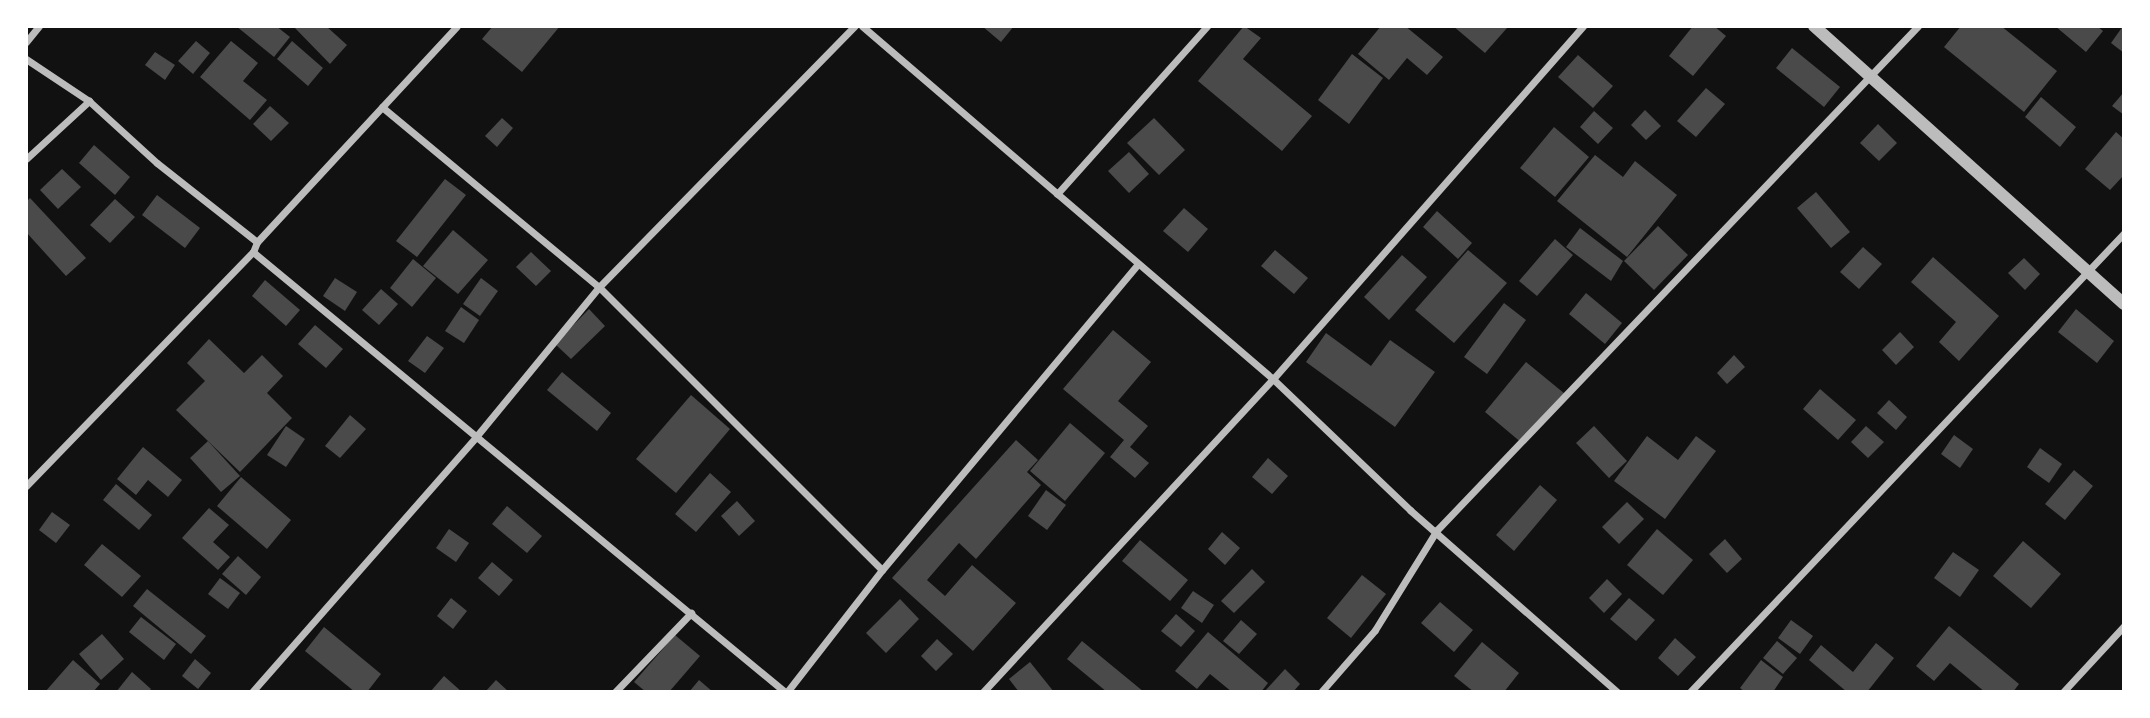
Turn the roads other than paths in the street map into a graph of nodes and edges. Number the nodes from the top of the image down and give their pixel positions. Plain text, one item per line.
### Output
1 (39, 26) edge
2 (457, 26) edge
3 (855, 26) edge
4 (862, 26) edge
5 (1207, 26) edge
6 (1583, 26) edge
7 (1814, 26) edge
8 (1918, 26) edge
9 (26, 42) edge
10 (26, 59) edge
11 (1870, 77) junction
12 (89, 101) junction
13 (382, 107) junction
14 (26, 159) edge
15 (1057, 194) junction
16 (2124, 233) edge
17 (257, 242) junction
18 (253, 252) junction
19 (1138, 264) junction
20 (2086, 274) junction
21 (598, 288) junction
22 (2124, 304) edge
23 (1273, 379) junction
24 (475, 438) junction
25 (26, 486) edge
26 (1437, 530) junction
27 (882, 570) junction
28 (691, 612) junction
29 (2124, 626) edge
30 (252, 692) edge
31 (615, 692) edge
32 (786, 692) edge
33 (983, 692) edge
34 (1321, 692) edge
35 (1617, 692) edge
36 (1690, 692) edge
37 (2063, 692) edge

1 - 9 street
2 - 13 street
3 - 21 street
4 - 15 street
5 - 15 street
6 - 23 street
7 - 11 street
8 - 11 street
10 - 12 street
11 - 20 street
11 - 26 street
12 - 14 street
12 - 17 street
13 - 17 street
13 - 21 street
15 - 19 street
16 - 20 street
17 - 18 street
18 - 24 street
18 - 25 street
19 - 23 street
19 - 27 street
20 - 22 street
20 - 36 street
21 - 24 street
21 - 27 street
23 - 26 street
23 - 33 street
24 - 28 street
24 - 30 street
26 - 34 street
26 - 35 street
27 - 32 street
28 - 31 street
28 - 32 street
29 - 37 street

